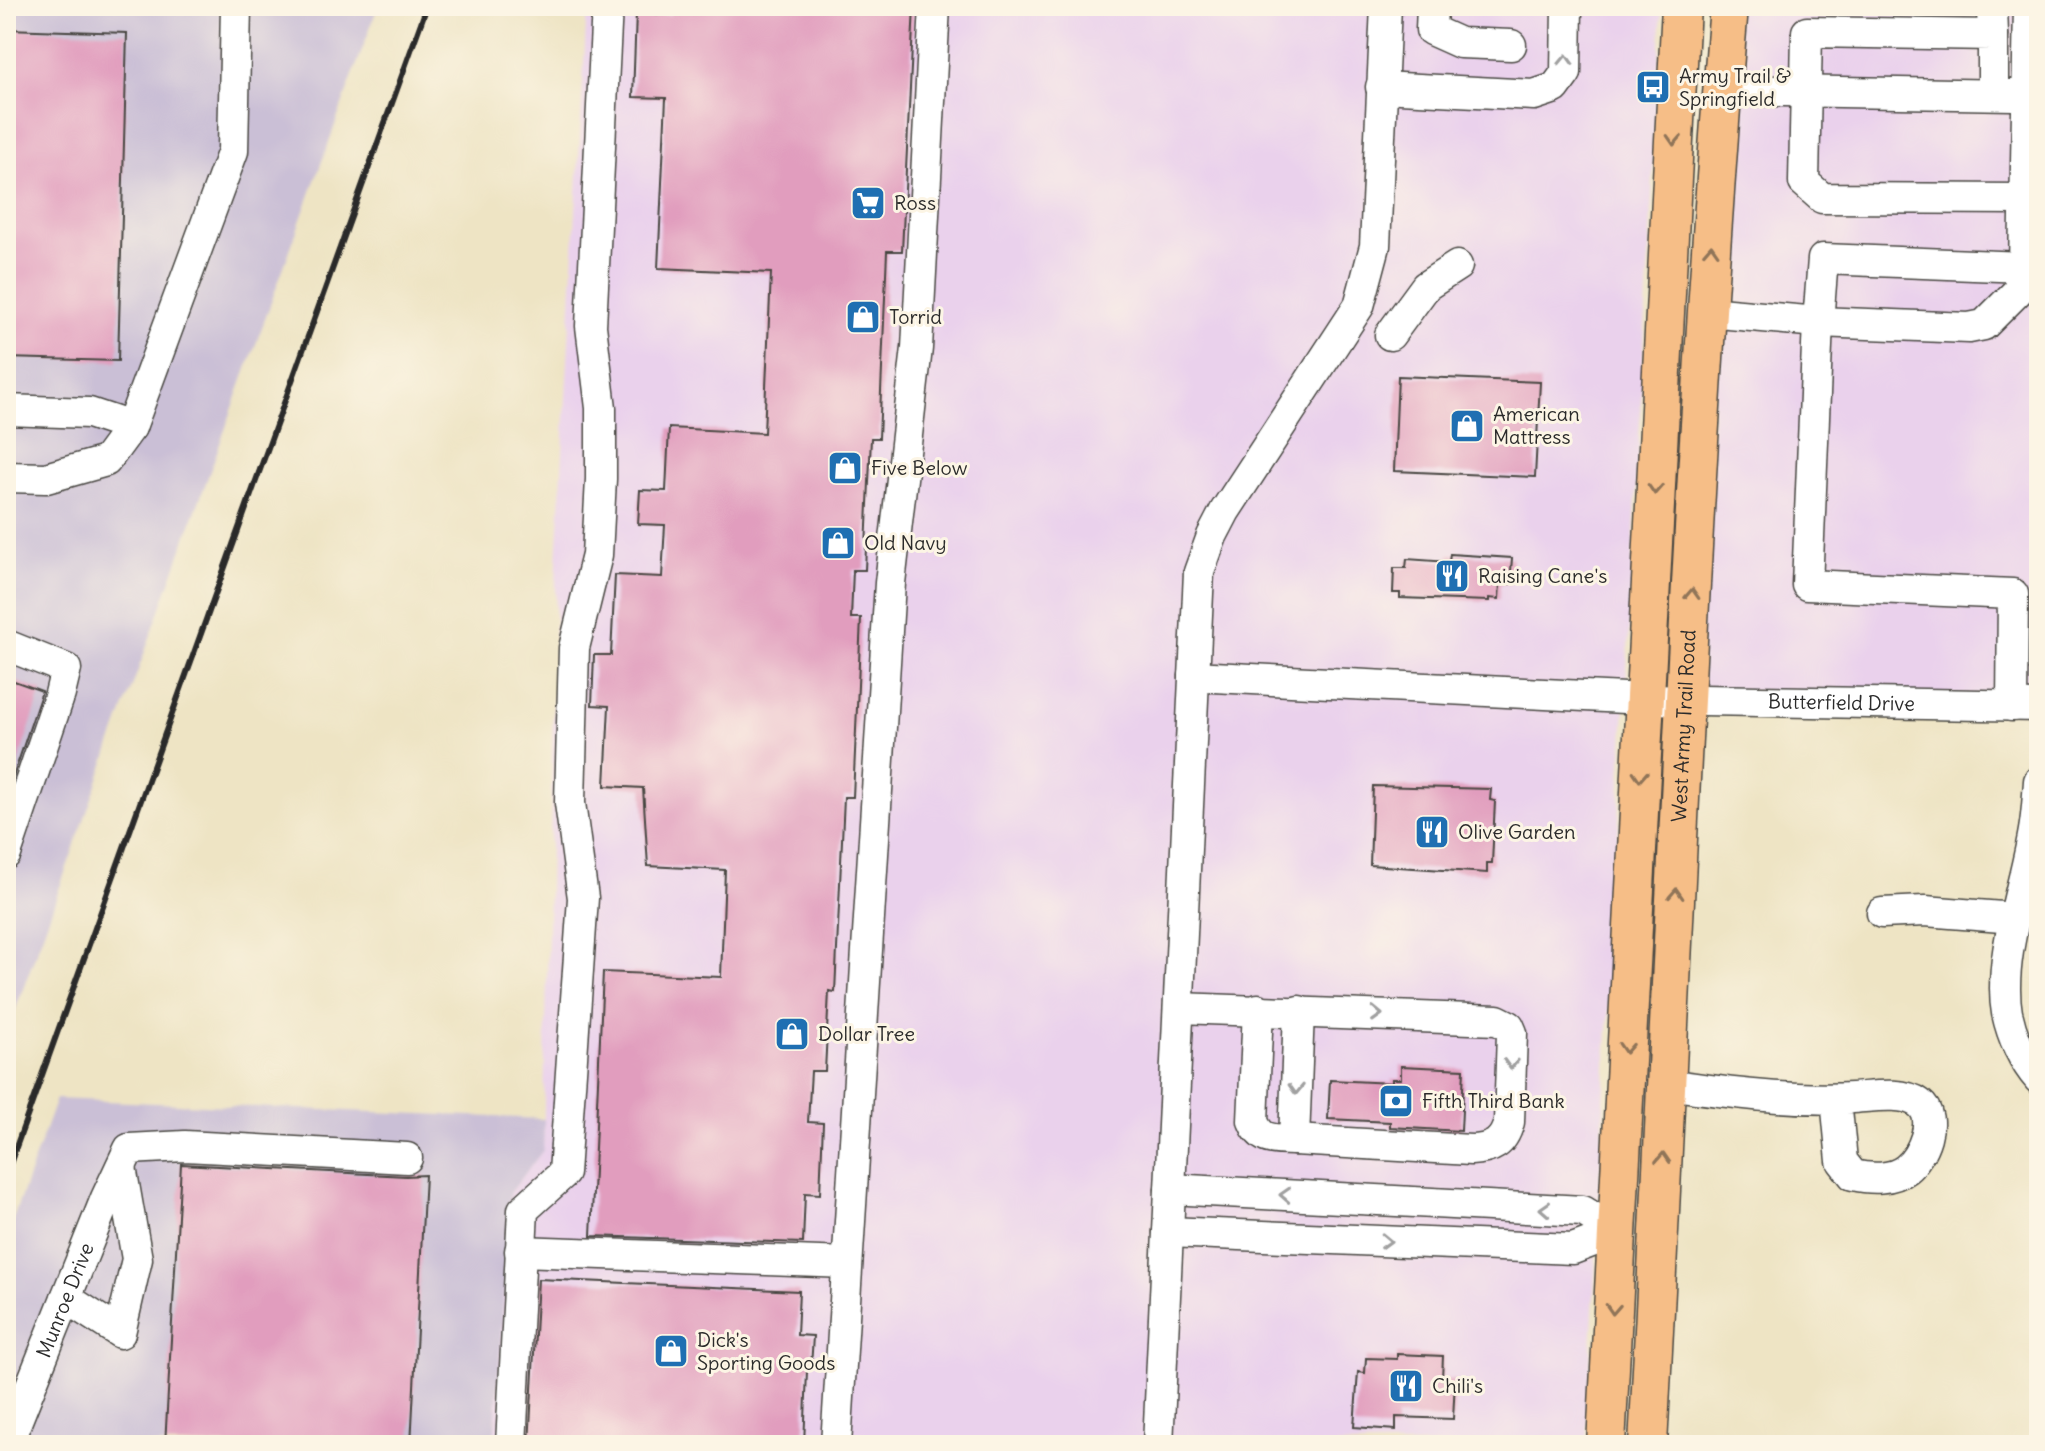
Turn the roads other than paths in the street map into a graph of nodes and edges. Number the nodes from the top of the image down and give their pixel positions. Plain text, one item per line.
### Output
1 (236, 6) edge
2 (607, 6) edge
3 (935, 6) edge
4 (1386, 6) edge
5 (1432, 6) edge
6 (1567, 6) edge
7 (1681, 6) edge
8 (1729, 6) edge
9 (2029, 6) edge
10 (1807, 19) edge
11 (1983, 21) edge
12 (1511, 45) dead end
13 (1381, 87) junction
14 (1722, 90) junction
15 (1805, 93) junction
16 (1993, 94) junction
17 (2027, 95) junction
18 (2024, 199) junction
19 (1457, 266) dead end
20 (2024, 267) junction
21 (1707, 312) junction
22 (1818, 322) junction
23 (1390, 335) dead end
24 (6, 410) edge
25 (131, 427) junction
26 (6, 477) edge
27 (6, 645) edge
28 (1194, 676) junction
29 (1644, 699) junction
30 (1685, 700) junction
31 (2025, 706) edge
32 (2039, 781) edge
33 (6, 854) edge
34 (1882, 913) dead end
35 (2015, 918) junction
36 (1179, 1008) junction
37 (1258, 1009) junction
38 (1299, 1011) junction
39 (2039, 1079) edge
40 (1667, 1084) junction
41 (1836, 1099) dead end
42 (1294, 1140) junction
43 (407, 1158) dead end
44 (121, 1167) junction
45 (1170, 1189) junction
46 (1168, 1232) junction
47 (1617, 1232) junction
48 (1659, 1236) junction
49 (520, 1251) junction
50 (847, 1263) junction
51 (66, 1298) junction
52 (7, 1445) edge
53 (511, 1445) edge
54 (836, 1445) edge
55 (1158, 1445) edge
56 (1606, 1445) edge
57 (1648, 1445) edge

1 - 25 street
2 - 49 street
3 - 50 street
4 - 13 street
5 - 12 street
13 -> 6 street
7 -> 29 main road
8 - 14 main road, West Army Trail Road
9 - 17 street
10 - 11 street
10 - 15 street
11 - 16 street
13 - 28 street
14 - 15 street
21 -> 14 main road, West Army Trail Road
15 - 16 street
15 - 18 street
16 - 17 street
17 - 18 street
18 - 20 street
19 - 23 street
20 - 22 street
20 - 22 street
21 - 22 street
30 -> 21 main road, West Army Trail Road
22 - 31 street
24 - 25 street
25 - 26 street
27 - 33 street
28 - 29 street, Butterfield Drive
28 - 36 street
29 - 30 street, Butterfield Drive
29 -> 47 main road
30 - 31 street, Butterfield Drive
40 -> 30 main road, West Army Trail Road
32 - 35 street
34 - 35 street
35 - 39 street
36 - 37 street
36 - 45 street
37 - 38 street
37 - 42 street
38 -> 42 street
38 -> 42 street
40 - 41 street
48 -> 40 main road, West Army Trail Road
43 - 44 street
44 - 51 street, Munroe Drive
44 - 51 street
45 - 46 street
47 -> 45 street
46 -> 47 street
46 - 55 street
47 - 48 main road
47 -> 56 main road
48 - 57 main road, West Army Trail Road
49 - 50 street
49 - 53 street
50 - 54 street
51 - 52 street, Munroe Drive

